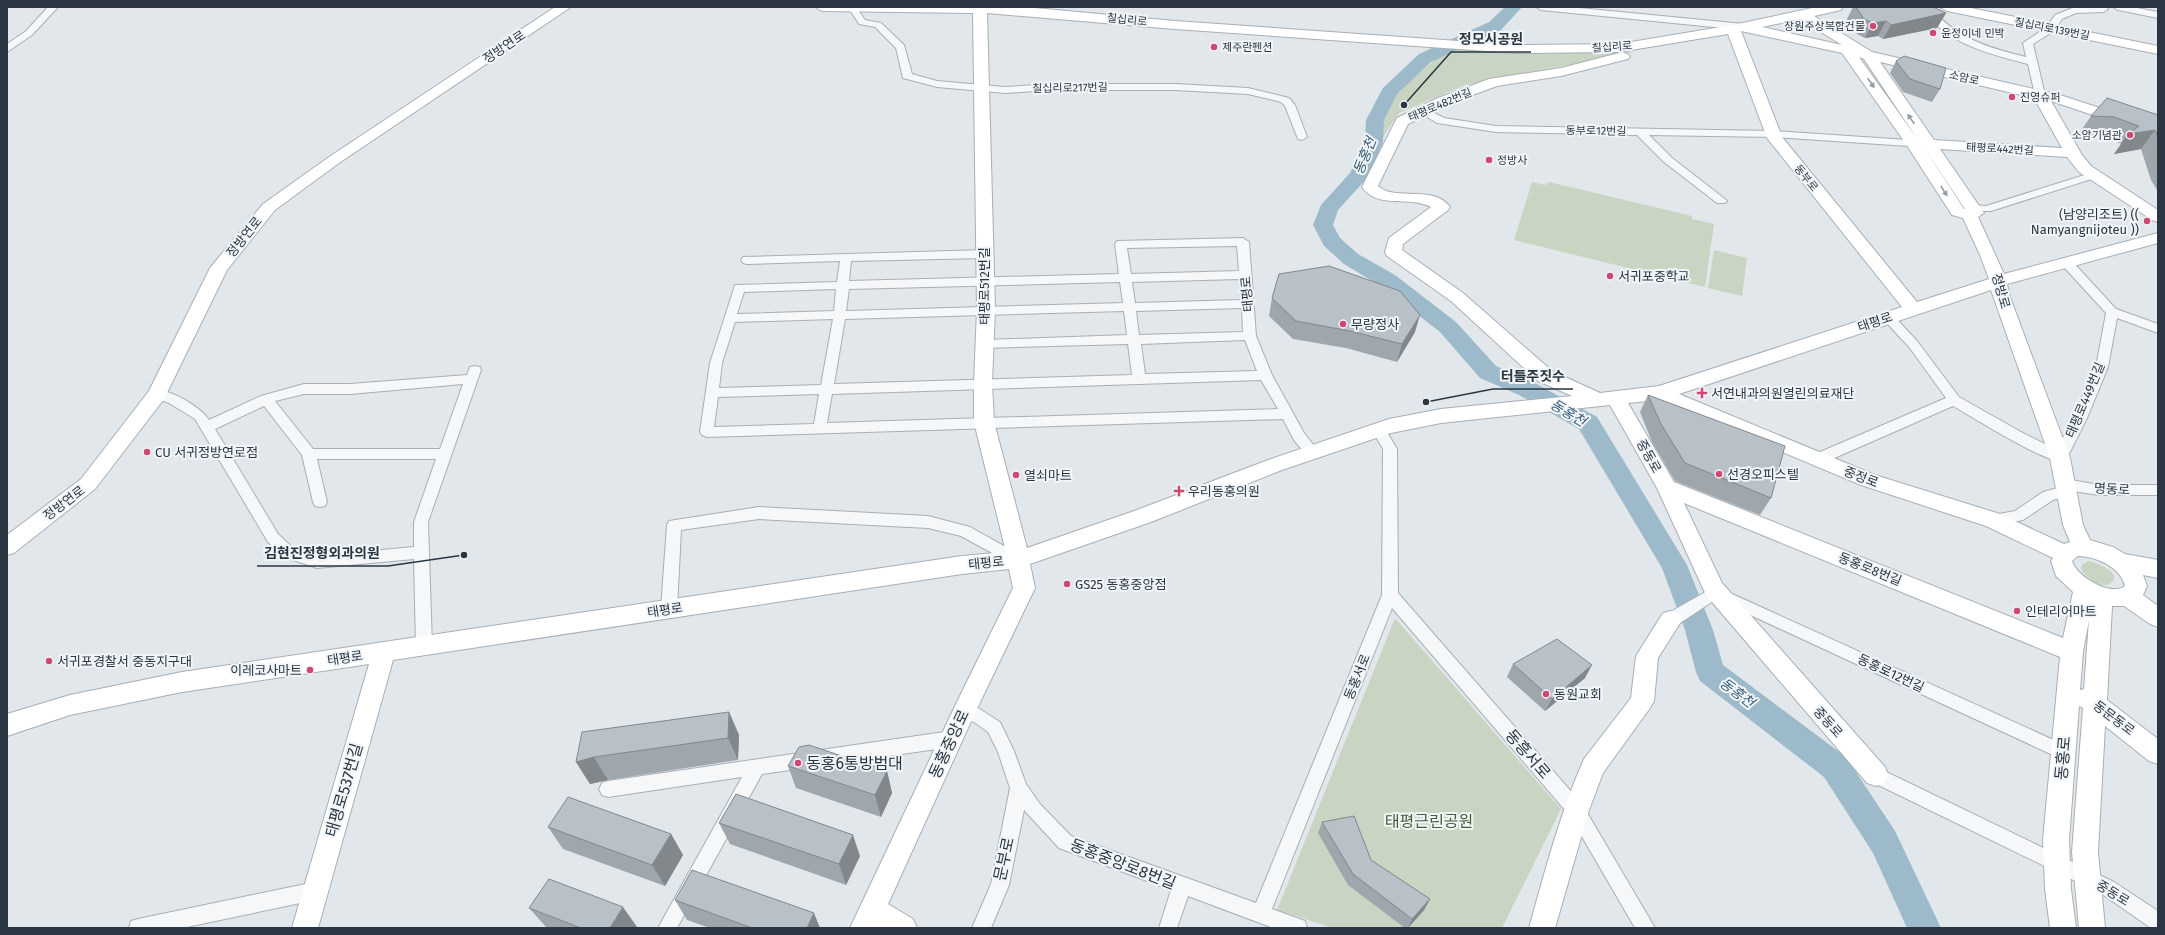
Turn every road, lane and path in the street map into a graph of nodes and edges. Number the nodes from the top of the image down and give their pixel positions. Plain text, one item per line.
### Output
1 (53, 7) edge
2 (564, 7) edge
3 (822, 7) edge
4 (1541, 7) edge
5 (1836, 7) edge
6 (1925, 7) edge
7 (1947, 7) edge
8 (2101, 7) edge
9 (2118, 7) edge
10 (852, 8) junction
11 (909, 8) edge
12 (970, 8) edge
13 (1802, 14) junction
14 (2158, 15) edge
15 (1738, 28) junction
16 (2051, 29) junction
17 (1659, 43) junction
18 (7, 49) edge
19 (2158, 50) edge
20 (1848, 52) junction
21 (1869, 56) junction
22 (2033, 62) junction
23 (981, 88) junction
24 (2040, 95) junction
25 (1422, 110) junction
26 (1640, 132) junction
27 (2158, 132) edge
28 (1773, 134) junction
29 (1302, 137) dead end
30 (1920, 144) junction
31 (2073, 153) junction
32 (2094, 175) junction
33 (1721, 201) dead end
34 (1971, 211) junction
35 (2158, 216) edge
36 (2158, 238) edge
37 (985, 254) junction
38 (846, 257) junction
39 (747, 260) dead end
40 (2067, 263) junction
41 (1245, 275) junction
42 (1126, 279) junction
43 (1999, 281) junction
44 (985, 283) junction
45 (843, 287) junction
46 (1248, 304) junction
47 (1130, 306) junction
48 (1912, 308) junction
49 (986, 310) junction
50 (2112, 312) junction
51 (840, 313) junction
52 (1888, 317) junction
53 (731, 318) junction
54 (2158, 329) edge
55 (1250, 336) junction
56 (1134, 339) junction
57 (984, 344) junction
58 (1265, 375) junction
59 (1139, 379) junction
60 (983, 383) junction
61 (827, 389) junction
62 (712, 393) junction
63 (1660, 393) junction
64 (157, 394) junction
65 (1602, 399) junction
66 (266, 400) junction
67 (1954, 400) junction
68 (1287, 414) junction
69 (984, 422) junction
70 (206, 426) junction
71 (820, 427) junction
72 (1379, 430) junction
73 (1312, 452) junction
74 (309, 454) junction
75 (446, 454) junction
76 (2060, 458) junction
77 (1818, 459) junction
78 (1667, 487) junction
79 (2066, 487) junction
80 (2158, 490) edge
81 (320, 502) dead end
82 (1993, 520) junction
83 (7, 547) edge
84 (2074, 551) junction
85 (422, 552) junction
86 (1017, 560) junction
87 (2119, 562) junction
88 (2158, 570) edge
89 (1717, 593) junction
90 (2093, 593) junction
91 (1390, 595) junction
92 (2128, 596) junction
93 (669, 609) junction
94 (2158, 618) edge
95 (1671, 620) joint
96 (424, 646) junction
97 (384, 652) junction
98 (2072, 652) junction
99 (2069, 685) junction
100 (2095, 704) junction
101 (963, 713) junction
102 (7, 725) edge
103 (951, 739) junction
104 (2063, 752) junction
105 (2158, 753) edge
106 (757, 767) junction
107 (1876, 775) joint
108 (1019, 788) junction
109 (608, 789) dead end
110 (1576, 810) junction
111 (2057, 862) junction
112 (2086, 878) junction
113 (1182, 886) junction
114 (315, 891) junction
115 (1260, 915) junction
116 (867, 919) edge
117 (2158, 922) edge
118 (138, 928) edge
119 (305, 928) edge
120 (667, 928) edge
121 (904, 928) edge
122 (982, 928) edge
123 (1168, 928) edge
124 (1298, 928) edge
125 (1542, 928) edge
126 (1646, 928) edge
127 (2063, 928) edge
128 (2092, 928) edge

1 - 18 street
2 - 64 street, 정방연로
3 - 10 street, 칠십리로
4 - 15 street, 칠십리로
5 - 13 street, 칠십리로
6 - 22 street
7 - 16 street, 칠십리로139번길
8 - 16 street
9 - 14 street
10 - 11 street, 칠십리로
10 - 23 street, 칠십리로217번길
11 - 12 street, 칠십리로
12 - 17 street, 칠십리로
12 - 23 street, 태평로512번길
13 - 15 street, 칠십리로
13 - 21 street
15 - 17 street, 칠십리로
15 - 20 street, 소암로
15 - 28 street, 동부로
16 - 19 street, 칠십리로139번길
16 - 22 street
17 - 25 street, 태평로482번길
20 - 21 street, 소암로
20 -> 30 street, 정방로
21 - 24 street, 소암로
30 -> 21 street, 정방로
22 - 24 street
23 - 29 street, 칠십리로217번길
23 - 37 street, 태평로512번길
24 - 27 street, 소암로
24 - 31 street
25 - 26 street, 동부로12번길
25 - 65 street, 태평로482번길
26 - 28 street, 동부로12번길
26 - 33 street
28 - 30 street
28 - 48 street, 동부로
30 - 31 street, 태평로442번길
30 - 34 street, 정방로
31 - 32 street
32 - 34 street
32 - 35 street
34 - 43 street, 정방로
36 - 40 street, 태평로
37 - 38 street
37 - 44 street, 태평로512번길
38 - 39 street
38 - 45 street
40 - 43 street, 태평로
40 - 50 street
41 - 42 street
41 - 42 street, 태평로
41 - 46 street, 태평로
42 - 44 street
42 - 47 street
43 - 48 street, 태평로
43 - 76 street, 정방로
44 - 45 street
44 - 49 street, 태평로512번길
45 - 51 street
45 - 53 street
46 - 47 street
46 - 55 street, 태평로
47 - 49 street
47 - 56 street
48 - 52 street, 태평로
49 - 51 street
49 - 57 street, 태평로512번길
50 - 54 street
50 - 76 street, 태평로449번길
51 - 53 street
51 - 61 street
52 - 63 street, 태평로
52 - 67 street
53 - 62 street
55 - 56 street
55 - 58 street, 태평로
56 - 57 street
56 - 59 street
57 - 60 street, 태평로512번길
58 - 59 street
58 - 68 street, 태평로
59 - 60 street
60 - 61 street
60 - 69 street, 태평로512번길
61 - 62 street
61 - 71 street
62 - 71 street
63 - 65 street, 태평로
63 - 77 street, 중정로
64 - 70 street
64 - 83 street, 정방연로
65 - 72 street, 태평로
65 - 78 street, 중동로
66 - 70 street
66 - 74 street
66 - 75 street
67 - 76 street
67 - 77 street
68 - 69 street
68 - 73 street, 태평로
69 - 71 street
69 - 86 street, 태평로512번길
70 - 85 street
72 - 73 street, 태평로
72 - 91 street, 동홍서로
73 - 86 street, 태평로
74 - 75 street
74 - 81 street
75 - 85 street
76 - 79 street, 정방로
77 - 82 street, 중정로
78 - 89 street, 중동로
78 - 98 street, 동홍로8번길
79 - 80 street, 명동로
79 - 82 street
79 - 84 street, 정방로
82 - 84 street, 중정로
84 - 87 street, 중정로
84 - 90 street, 정방로
85 - 96 street
86 - 93 street, 태평로
86 - 93 street
86 - 101 street, 동홍중앙로
87 - 88 street
87 - 92 street
89 - 95 street
89 - 104 street, 동홍로12번길
89 - 107 street, 중동로
90 - 92 street
90 - 98 street, 동홍로
90 - 100 street, 동홍로
91 - 110 street, 동흥서로
91 - 115 street, 동홍서로
92 - 94 street
93 - 96 street, 태평로
95 - 110 street
96 - 97 street, 태평로
97 - 102 street, 태평로
97 - 114 street, 태평로537번길
98 - 99 street, 동홍로
99 - 100 street, 동문동로
99 - 104 street, 동홍로
100 - 105 street, 동문동로
100 - 112 street, 동홍로
101 - 103 street, 동홍중앙로
101 - 108 street, 동홍중앙로8번길
103 - 106 street
103 - 116 street, 동홍중앙로
104 - 111 street, 동홍로
106 - 109 street
106 - 120 street
107 - 111 street, 중동로
108 - 113 street, 동홍중앙로8번길
108 - 122 street, 문부로
110 - 125 street
110 - 126 street, 동흥서로
111 - 112 street, 중동로
111 - 127 street, 동홍로
112 - 117 street, 중동로
112 - 128 street, 동홍로
113 - 115 street, 동홍중앙로8번길
113 - 123 street
114 - 118 street
114 - 119 street, 태평로537번길
115 - 124 street, 동홍중앙로8번길
116 - 121 street

